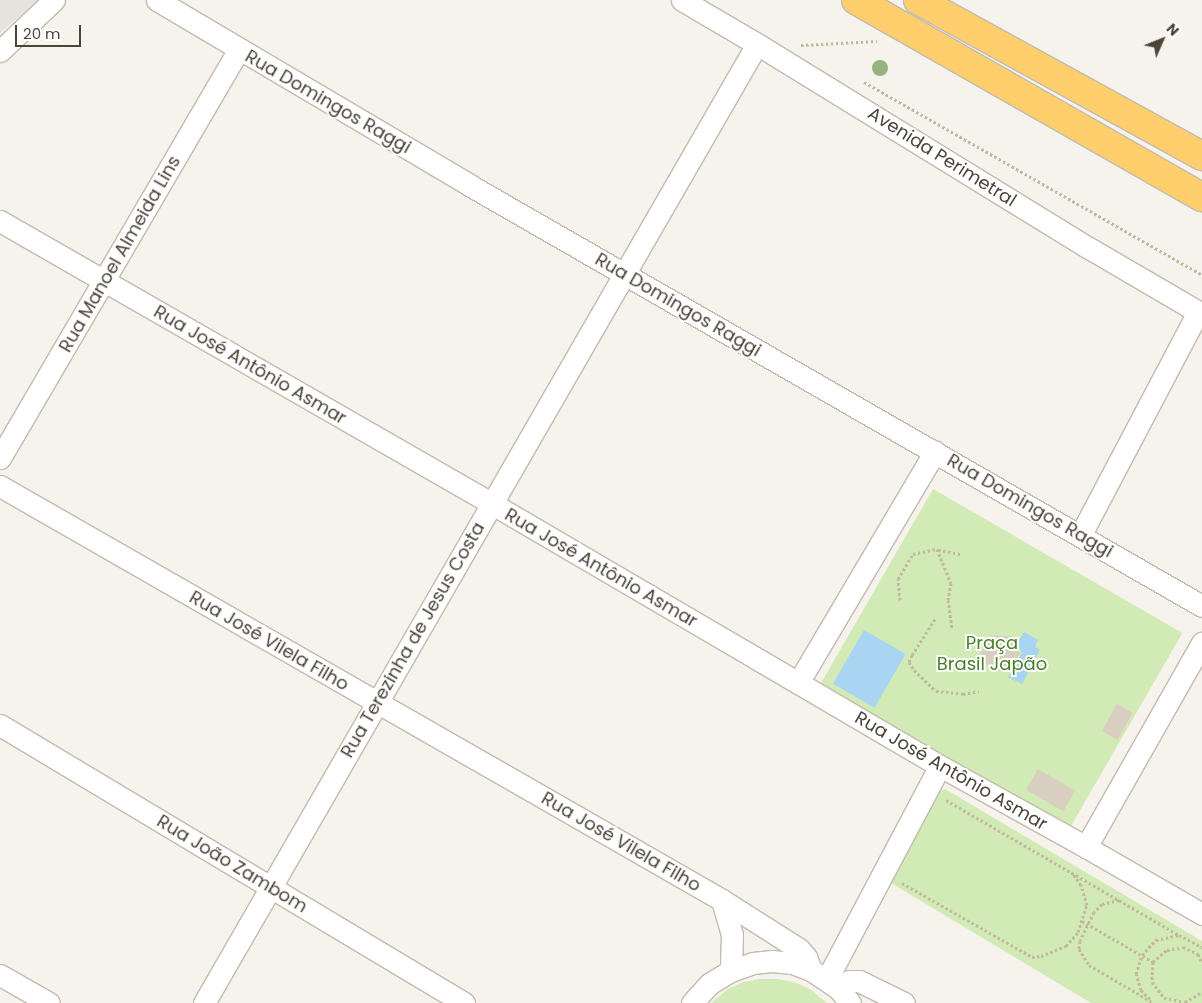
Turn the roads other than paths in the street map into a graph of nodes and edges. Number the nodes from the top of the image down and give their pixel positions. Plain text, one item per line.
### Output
1 (54, 0) edge
2 (157, 0) edge
3 (682, 0) edge
4 (856, 0) edge
5 (918, 0) edge
6 (757, 44) junction
7 (239, 49) junction
8 (0, 51) edge
9 (1202, 156) edge
10 (1202, 197) edge
11 (0, 221) edge
12 (625, 273) junction
13 (104, 281) junction
14 (1200, 313) edge
15 (935, 451) junction
16 (0, 458) edge
17 (0, 486) edge
18 (491, 503) junction
19 (1081, 534) junction
20 (1202, 606) edge
21 (1202, 643) edge
22 (798, 683) junction
23 (377, 703) junction
24 (0, 725) edge
25 (940, 766) junction
26 (1086, 847) junction
27 (272, 888) junction
28 (722, 900) junction
29 (1202, 914) edge
30 (731, 971) junction
31 (0, 975) edge
32 (831, 985) edge
33 (49, 1003) edge
34 (204, 1003) edge
35 (464, 1003) edge
36 (692, 1003) edge
37 (904, 1003) edge

1 - 8 street
2 - 7 street, Rua Domingos Raggi
3 - 6 street, Avenida Perimetral
4 - 10 highway
5 - 9 highway
6 - 12 street, Rua Terezinha de Jesus Costa
6 - 14 street, Avenida Perimetral
7 - 12 street, Rua Domingos Raggi
7 - 13 street, Rua Manoel Almeida Lins
11 - 13 street, Rua José Antônio Asmar
12 - 15 street, Rua Domingos Raggi
12 - 18 street, Rua Terezinha de Jesus Costa
13 - 16 street, Rua Manoel Almeida Lins
13 - 18 street, Rua José Antônio Asmar
14 - 19 street
15 - 19 street, Rua Domingos Raggi
15 - 22 street
17 - 23 street, Rua José Vilela Filho
18 - 22 street, Rua José Antônio Asmar
18 - 23 street, Rua Terezinha de Jesus Costa
19 - 20 street, Rua Domingos Raggi
21 - 26 street
22 - 25 street, Rua José Antônio Asmar
23 - 27 street, Rua Terezinha de Jesus Costa
23 - 28 street, Rua José Vilela Filho
24 - 27 street, Rua João Zambom
25 - 26 street, Rua José Antônio Asmar
25 - 32 street
26 - 29 street, Rua José Antônio Asmar
27 - 34 street, Rua Terezinha de Jesus Costa
27 - 35 street, Rua João Zambom
28 - 30 street, Rua José Vilela Filho
28 - 32 street, Rua José Vilela Filho
30 - 32 street
30 - 36 street
31 - 33 street
32 - 37 street

